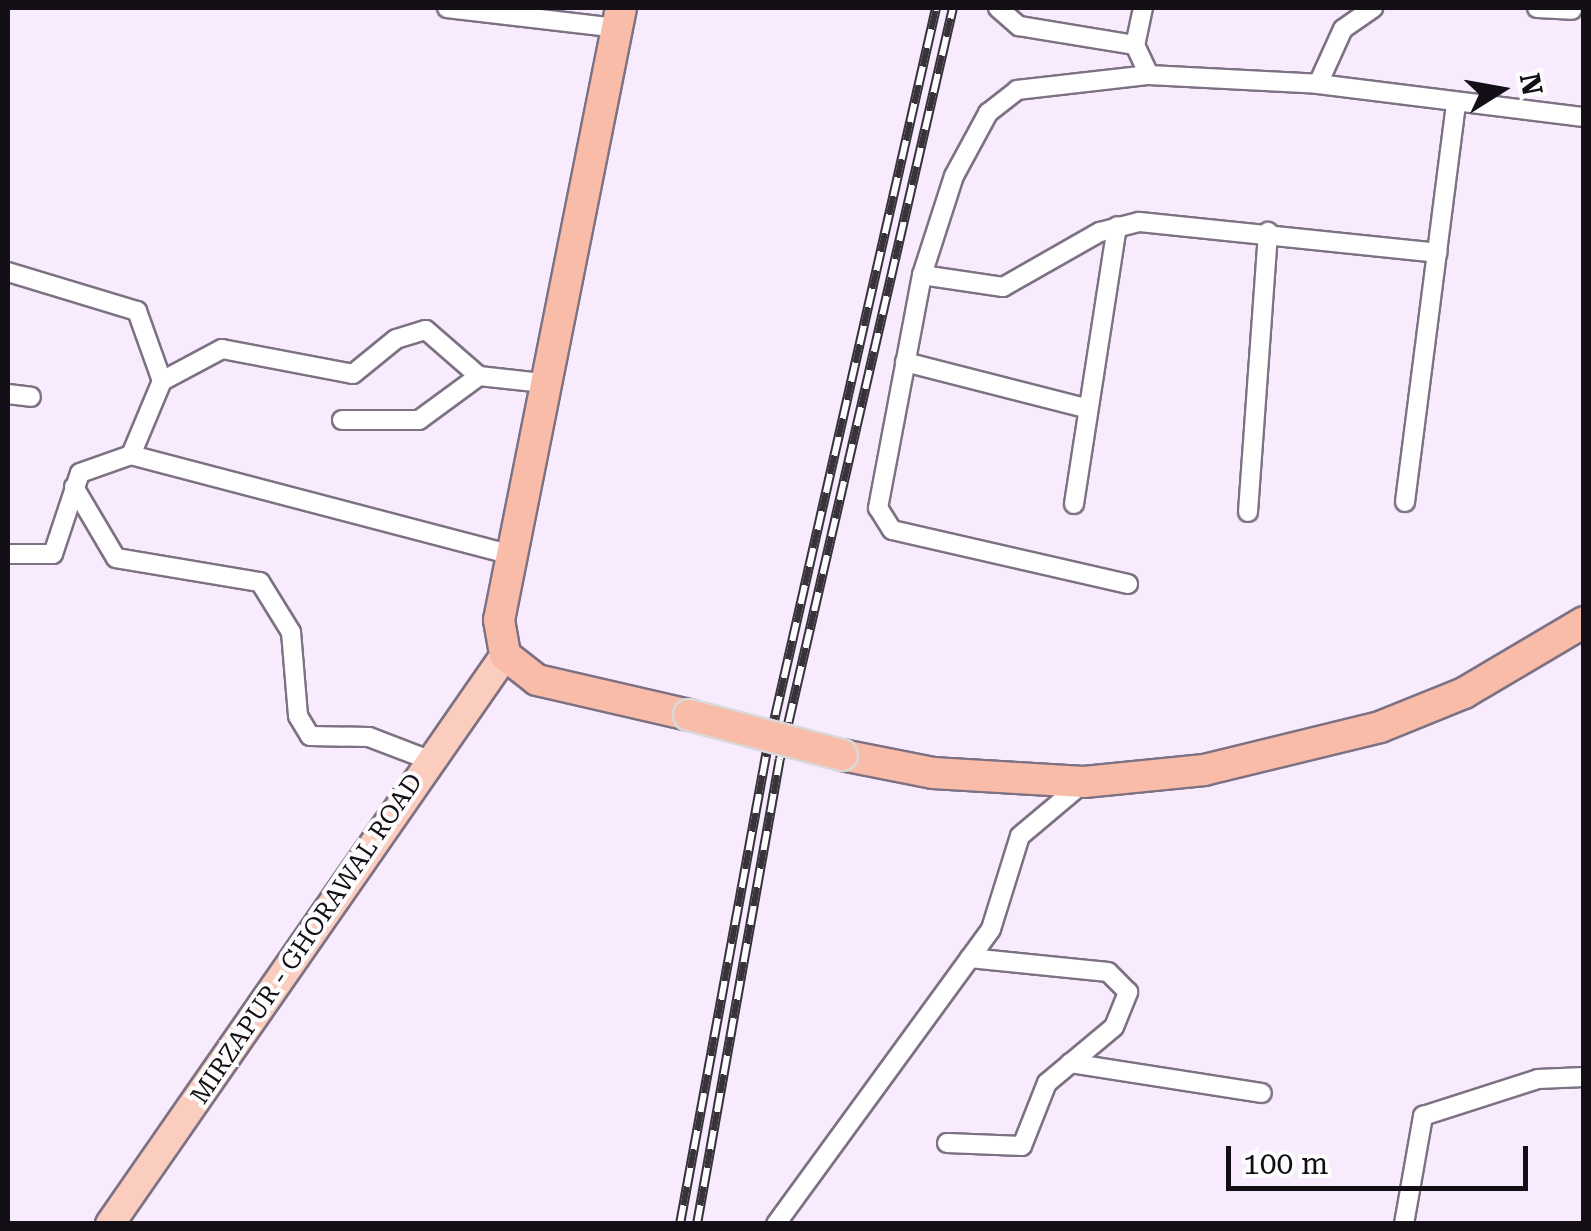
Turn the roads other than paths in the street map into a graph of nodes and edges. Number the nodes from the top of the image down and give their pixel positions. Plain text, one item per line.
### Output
1 (446, 8) edge
2 (998, 8) edge
3 (1144, 8) edge
4 (1372, 8) edge
5 (1537, 8) edge
6 (1572, 10) dead end
7 (618, 18) edge
8 (1135, 46) junction
9 (1149, 75) junction
10 (1318, 84) junction
11 (1456, 102) junction
12 (1584, 117) edge
13 (1117, 226) junction
14 (1268, 232) junction
15 (1437, 253) junction
16 (8, 272) edge
17 (922, 275) junction
18 (905, 362) junction
19 (479, 376) junction
20 (162, 381) junction
21 (542, 384) junction
22 (8, 394) edge
23 (32, 398) dead end
24 (1086, 408) junction
25 (342, 420) dead end
26 (131, 455) junction
27 (74, 487) junction
28 (1405, 502) dead end
29 (1074, 504) dead end
30 (1248, 512) dead end
31 (8, 554) edge
32 (511, 555) junction
33 (1128, 584) dead end
34 (1584, 622) edge
35 (505, 655) junction
36 (429, 760) junction
37 (1084, 782) junction
38 (970, 958) junction
39 (1070, 1062) junction
40 (1584, 1077) edge
41 (1262, 1093) dead end
42 (947, 1143) dead end
43 (110, 1224) edge
44 (776, 1224) edge
45 (1404, 1224) edge

1 - 7 street
2 - 8 street
3 - 8 street
4 - 10 street
5 - 6 street
7 - 21 highway
8 - 9 street
9 - 10 street
9 - 17 street
10 - 11 street
11 - 12 street
11 - 15 street
13 - 14 street
13 - 17 street
13 - 24 street
14 - 15 street
14 - 30 street
15 - 28 street
16 - 20 street
17 - 18 street
18 - 24 street
18 - 33 street
19 - 20 street
19 - 21 street
19 - 25 street
20 - 26 street
21 - 32 highway
22 - 23 street
24 - 29 street
26 - 27 street
26 - 32 street
27 - 31 street
27 - 36 street
32 - 35 highway
34 - 37 highway
35 - 36 main road, MIRZAPUR - GHORAWAL ROAD
35 - 37 highway, bridge
36 - 43 main road, MIRZAPUR - GHORAWAL ROAD
37 - 38 street
38 - 39 street
38 - 44 street
39 - 41 street
39 - 42 street
40 - 45 street

